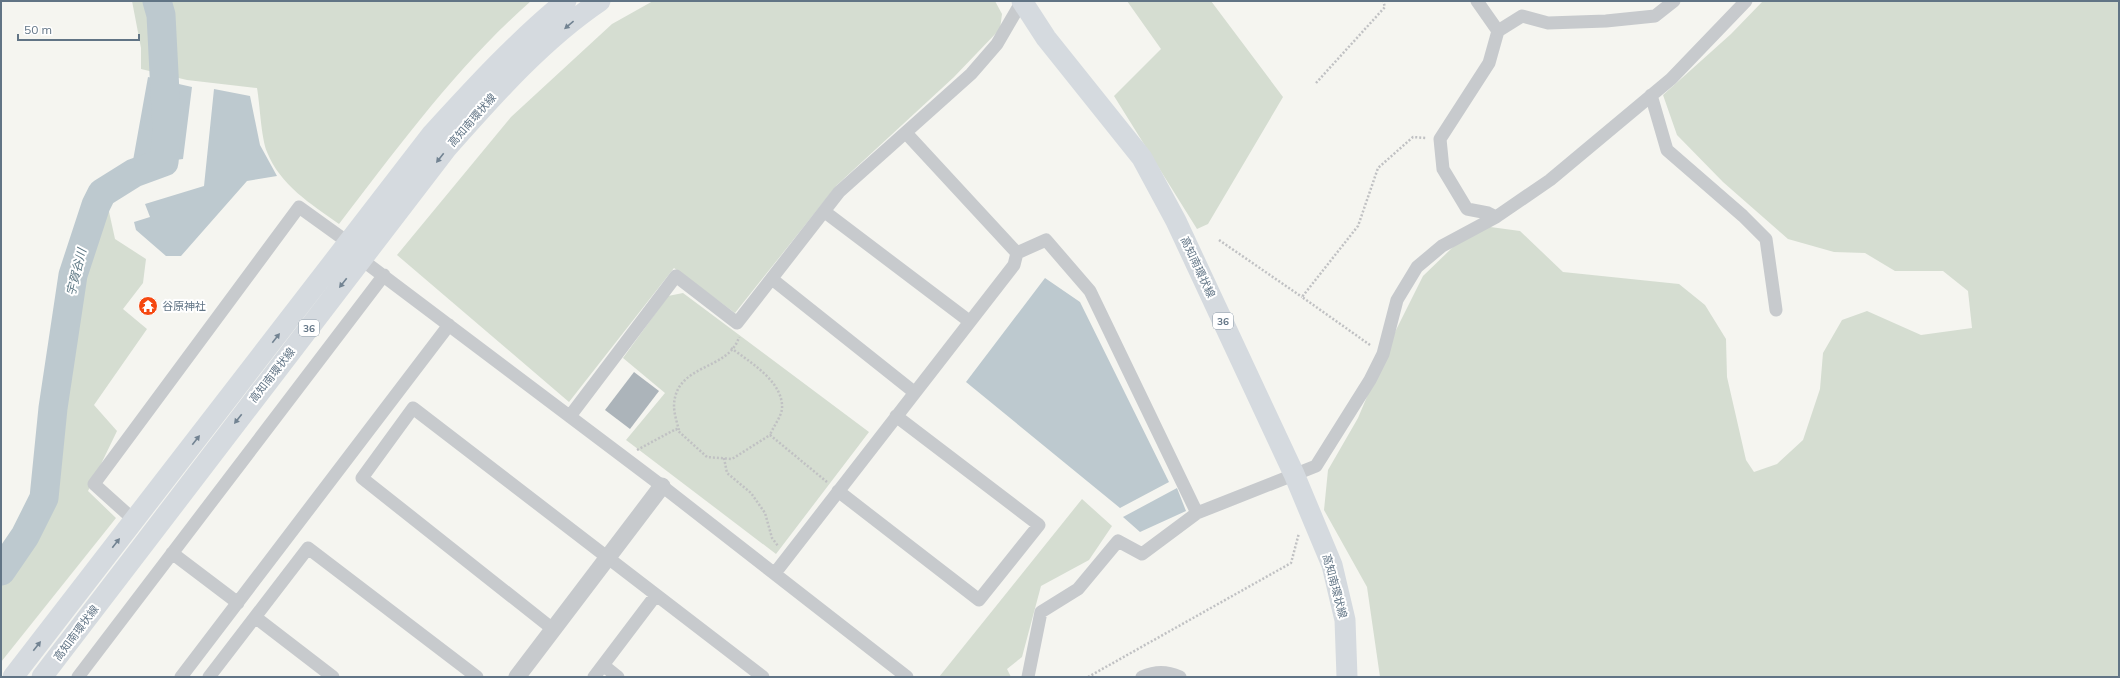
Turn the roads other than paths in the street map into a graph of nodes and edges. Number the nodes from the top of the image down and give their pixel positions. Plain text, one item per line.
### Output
1 (566, 1) edge
2 (600, 1) edge
3 (1022, 1) edge
4 (1477, 1) edge
5 (1674, 1) edge
6 (1746, 1) edge
7 (1498, 31) junction
8 (1651, 95) junction
9 (906, 133) junction
10 (825, 212) junction
11 (1496, 217) junction
12 (355, 251) junction
13 (1017, 253) junction
14 (384, 276) junction
15 (772, 279) junction
16 (1776, 310) dead end
17 (969, 321) junction
18 (449, 325) junction
19 (914, 392) junction
20 (570, 416) junction
21 (896, 416) junction
22 (1294, 474) junction
23 (662, 486) junction
24 (838, 491) junction
25 (1197, 513) junction
26 (134, 520) junction
27 (172, 554) junction
28 (609, 558) junction
29 (775, 573) junction
30 (656, 595) junction
31 (238, 603) junction
32 (254, 617) junction
33 (554, 630) junction
34 (603, 665) junction
35 (13, 677) edge
36 (42, 677) edge
37 (78, 677) edge
38 (182, 677) edge
39 (209, 677) edge
40 (332, 677) edge
41 (477, 677) edge
42 (517, 677) edge
43 (594, 677) edge
44 (618, 677) edge
45 (763, 677) edge
46 (907, 677) edge
47 (1028, 677) edge
48 (1142, 677) edge
49 (1180, 677) edge
50 (1347, 677) edge

1 - 12 main road, 高知南環状線 / 36
2 -> 12 main road, 高知南環状線 / 36
3 - 9 street
3 - 22 main road, 高知南環状線 / 36
4 - 7 street
5 - 7 street
6 - 8 street
7 - 11 street
8 - 11 street
8 - 16 street
9 - 10 street
9 - 13 street
10 - 15 street
10 - 17 street
11 - 22 street
12 - 14 street
26 -> 12 main road, 高知南環状線 / 36
12 - 26 street
12 -> 36 main road, 高知南環状線 / 36
13 - 17 street
13 - 25 street
14 - 18 street
14 - 27 street
15 - 19 street
15 - 20 street
17 - 19 street
18 - 20 street
18 - 31 street
19 - 21 street
20 - 23 street
21 - 24 street
21 - 24 street
22 - 25 street
22 - 50 main road, 高知南環状線 / 36
23 - 28 street
23 - 29 street
24 - 29 street
25 - 47 street
35 -> 26 main road, 高知南環状線 / 36
27 - 31 street
27 - 37 street
28 - 30 street
28 - 33 street
28 - 33 street
29 - 46 street
30 - 34 street
30 - 45 street
31 - 38 street
32 - 39 street
32 - 40 street
32 - 41 street
33 - 42 street
34 - 43 street
34 - 44 street
48 - 49 street

